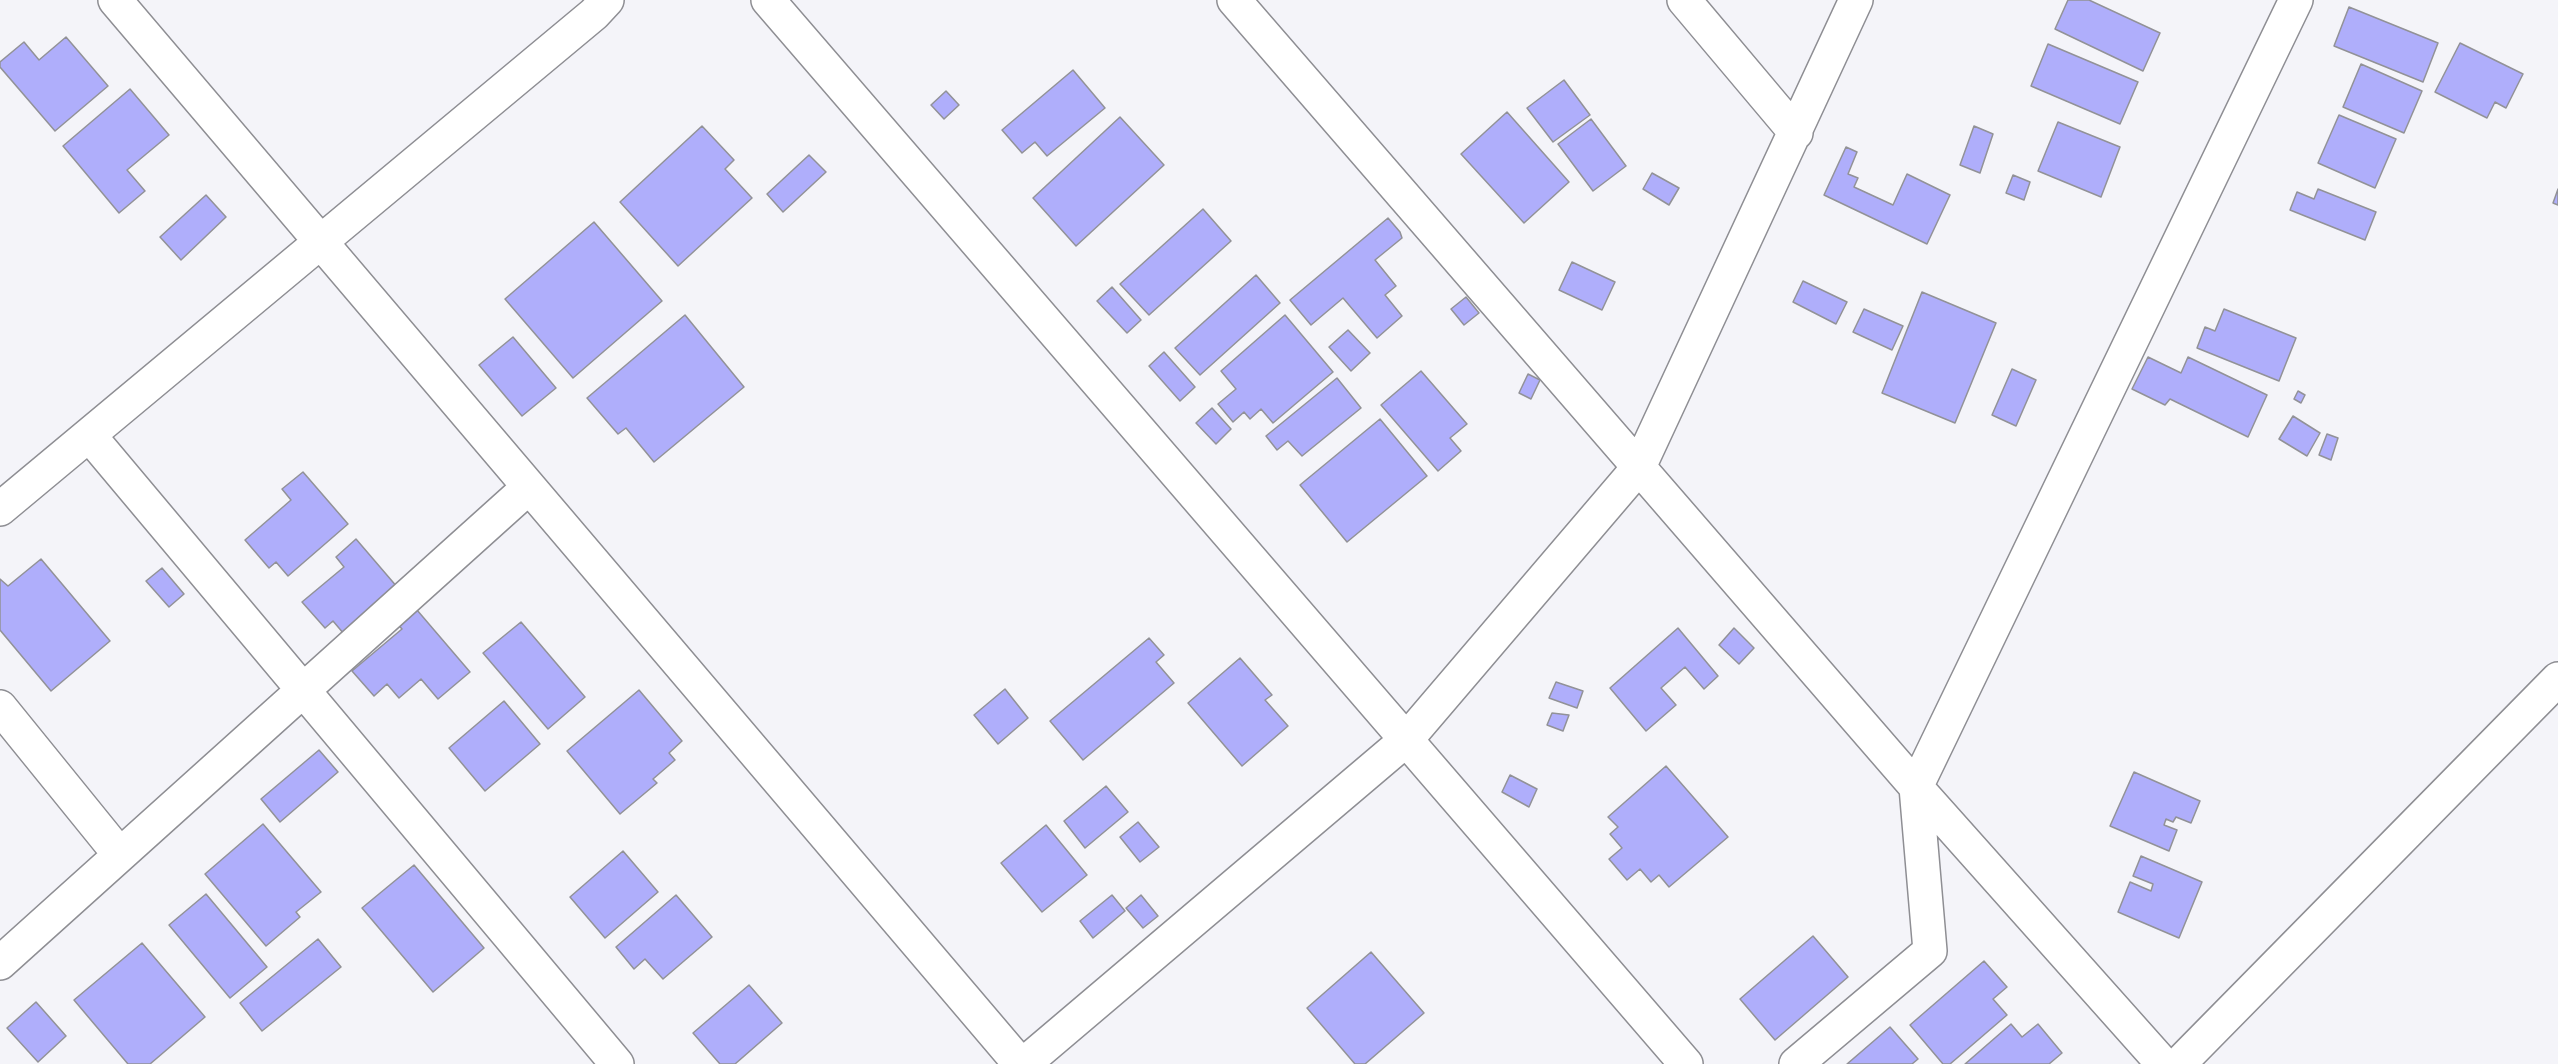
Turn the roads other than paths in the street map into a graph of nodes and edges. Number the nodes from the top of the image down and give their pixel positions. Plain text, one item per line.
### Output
1 (115, 0) edge
2 (607, 0) edge
3 (768, 0) edge
4 (1234, 0) edge
5 (1684, 0) edge
6 (1856, 0) edge
7 (2296, 0) edge
8 (1796, 133) junction
9 (321, 242) junction
10 (89, 435) junction
11 (1639, 467) junction
12 (529, 487) junction
13 (0, 509) edge
14 (2558, 679) edge
15 (303, 691) junction
16 (0, 707) edge
17 (1406, 740) junction
18 (1916, 787) junction
19 (120, 855) junction
20 (0, 963) edge
21 (617, 1064) edge
22 (1022, 1064) edge
23 (1686, 1064) edge
24 (1797, 1064) edge
25 (2163, 1064) edge
26 (2179, 1064) edge

1 - 9 street
2 - 9 street
3 - 17 street
4 - 11 street
5 - 8 street
6 - 8 street
7 - 18 street
8 - 11 street
9 - 10 street
9 - 12 street
10 - 13 street
10 - 15 street
11 - 17 street
11 - 18 street
12 - 15 street
12 - 22 street
14 - 26 street
15 - 19 street
15 - 21 street
16 - 19 street
17 - 22 street
17 - 23 street
18 - 24 street
18 - 25 street
19 - 20 street

